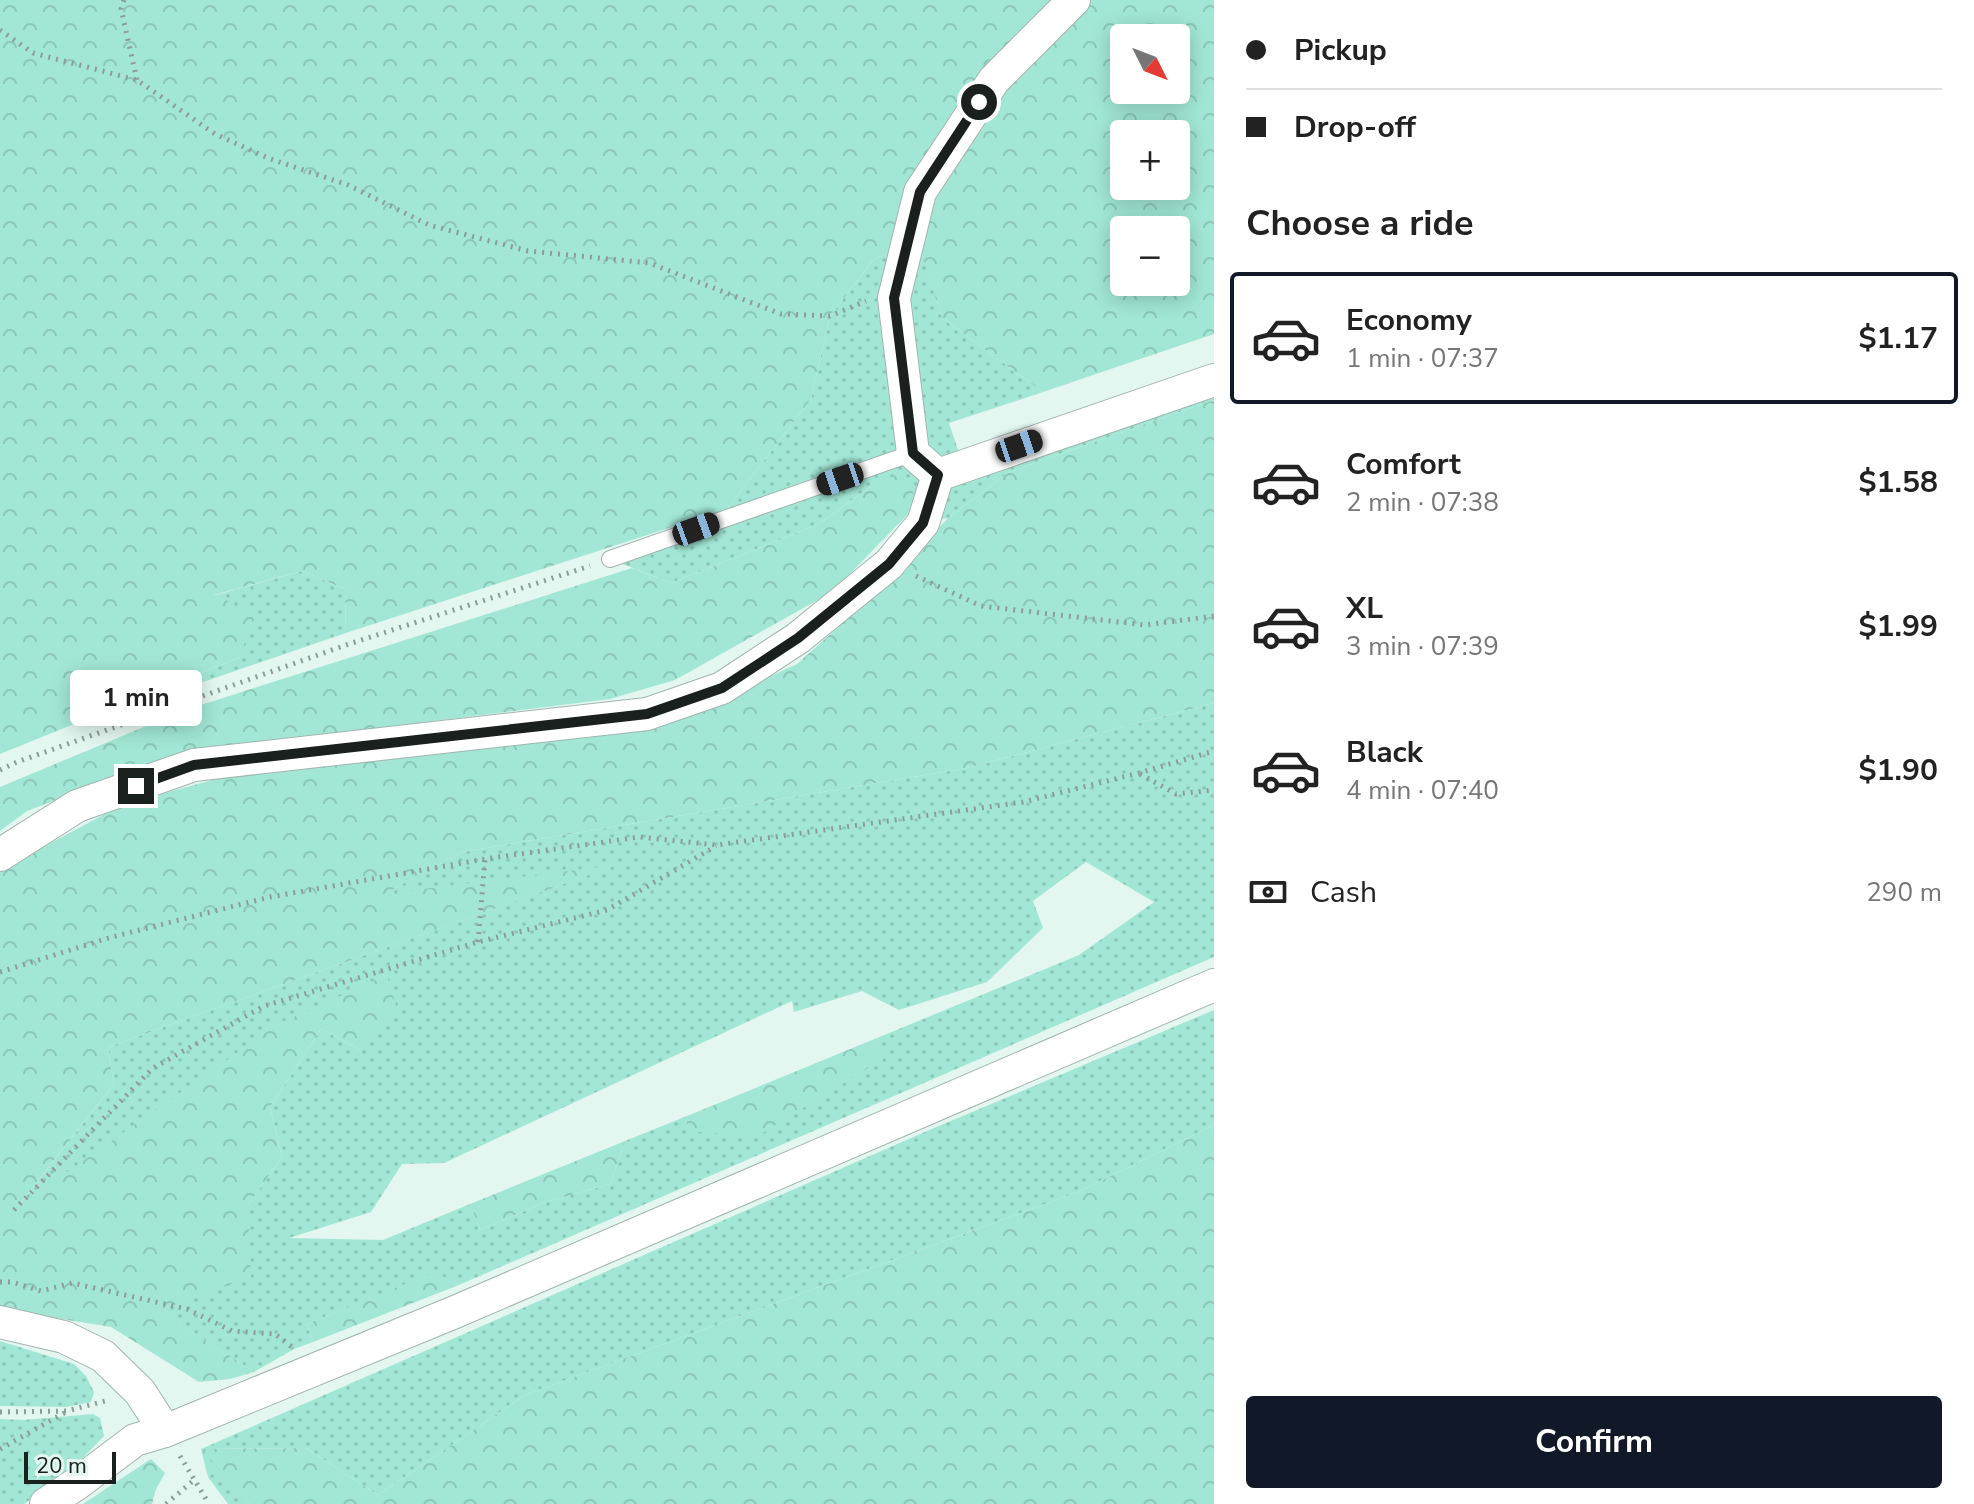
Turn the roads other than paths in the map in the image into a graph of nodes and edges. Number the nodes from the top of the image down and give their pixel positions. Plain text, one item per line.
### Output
1 (1074, 0) edge
2 (1214, 380) edge
3 (913, 453) junction
4 (938, 475) junction
5 (610, 559) road end
6 (0, 855) edge
7 (1214, 985) edge
8 (0, 1322) edge
9 (165, 1431) junction
10 (46, 1504) edge

1 - 3 street
2 - 4 street
3 - 4 street
3 - 5 lane
4 - 6 street
7 - 9 street
8 - 9 street
9 - 10 street

